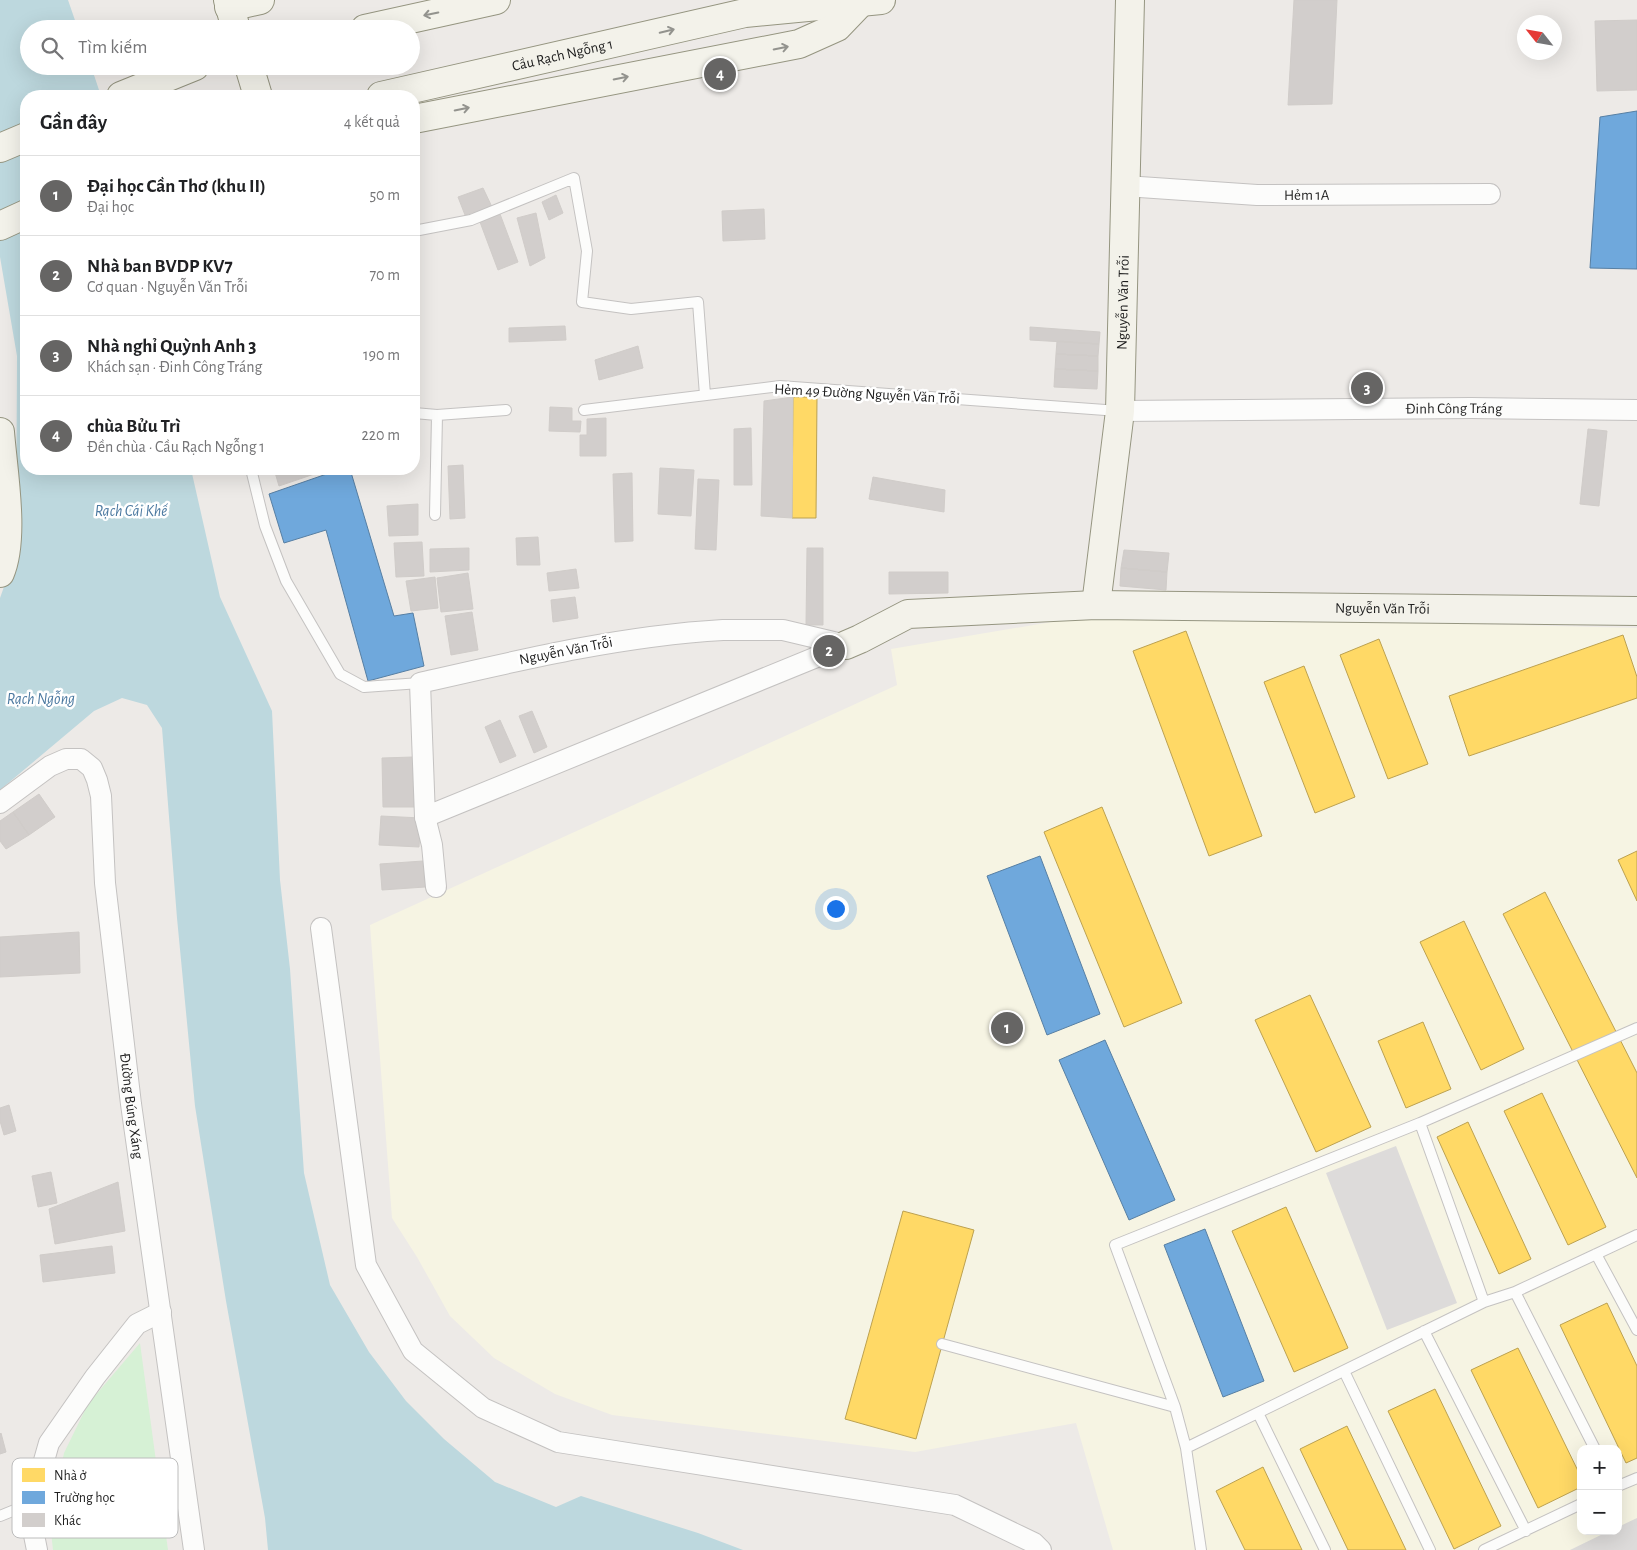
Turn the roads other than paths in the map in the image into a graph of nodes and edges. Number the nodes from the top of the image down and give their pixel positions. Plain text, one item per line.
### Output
1 (260, 0) edge
2 (496, 0) edge
3 (1130, 0) edge
4 (871, 1) edge
5 (231, 12) edge
6 (406, 20) edge
7 (173, 75) edge
8 (251, 75) edge
9 (136, 90) edge
10 (256, 90) edge
11 (407, 90) edge
12 (420, 118) edge
13 (20, 140) edge
14 (0, 148) edge
15 (1125, 186) junction
16 (1490, 194) dead end
17 (20, 217) edge
18 (0, 226) edge
19 (420, 230) edge
20 (705, 395) junction
21 (506, 410) dead end
22 (584, 410) dead end
23 (1637, 410) edge
24 (1120, 411) junction
25 (420, 414) edge
26 (437, 415) junction
27 (0, 432) edge
28 (252, 475) edge
29 (435, 515) dead end
30 (0, 573) edge
31 (1096, 605) junction
32 (1637, 611) edge
33 (846, 646) junction
34 (420, 683) junction
35 (0, 803) edge
36 (425, 818) junction
37 (436, 887) dead end
38 (321, 928) dead end
39 (1637, 1028) edge
40 (1420, 1123) junction
41 (1637, 1235) edge
42 (1596, 1254) junction
43 (1516, 1292) junction
44 (1484, 1302) junction
45 (162, 1312) junction
46 (1637, 1330) edge
47 (1424, 1331) junction
48 (942, 1344) dead end
49 (1344, 1371) junction
50 (1175, 1407) junction
51 (1258, 1413) junction
52 (1593, 1445) edge
53 (1186, 1448) junction
54 (46, 1458) edge
55 (1637, 1478) edge
56 (1622, 1484) edge
57 (1577, 1506) edge
58 (12, 1511) edge
59 (0, 1516) edge
60 (1526, 1531) junction
61 (194, 1550) edge
62 (1041, 1550) edge
63 (1201, 1550) edge
64 (1325, 1550) edge
65 (1430, 1550) edge
66 (1484, 1550) edge

1 - 5 street
2 -> 6 street
3 - 15 street, Nguyễn Văn Trỗi
11 -> 4 street, Cầu Rạch Ngỗng 1
12 -> 4 street
7 - 9 street
8 - 10 street
13 - 14 street
15 - 16 street, Hẻm 1A
15 - 24 street, Nguyễn Văn Trỗi
17 - 18 street
19 - 20 lane
20 - 22 lane, Hẻm 49 Đường Nguyễn Văn Trỗi
20 - 24 lane, Hẻm 49 Đường Nguyễn Văn Trỗi
21 - 26 lane
23 - 24 street, Đinh Công Tráng
24 - 31 street, Nguyễn Văn Trỗi
25 - 26 lane
26 - 29 lane
27 - 30 street
28 - 34 lane
31 - 32 street, Nguyễn Văn Trỗi
31 - 33 street, Nguyễn Văn Trỗi
33 - 34 street, Nguyễn Văn Trỗi
33 - 36 street, Nguyễn Văn Trỗi
34 - 36 street
35 - 45 street, Đường Búng Xáng
36 - 37 street
38 - 62 street
39 - 40 lane
40 - 44 lane
40 - 50 lane
41 - 42 lane
42 - 43 lane
42 - 46 lane
43 - 44 lane
43 - 52 lane
44 - 47 lane
45 - 54 street
45 - 61 street, Đường Búng Xáng
47 - 49 lane
47 - 60 lane
48 - 50 lane
49 - 51 lane
49 - 65 lane
50 - 53 lane
51 - 53 lane
51 - 64 lane
53 - 63 lane
55 - 56 lane
57 - 60 lane
58 - 59 lane
60 - 66 lane

